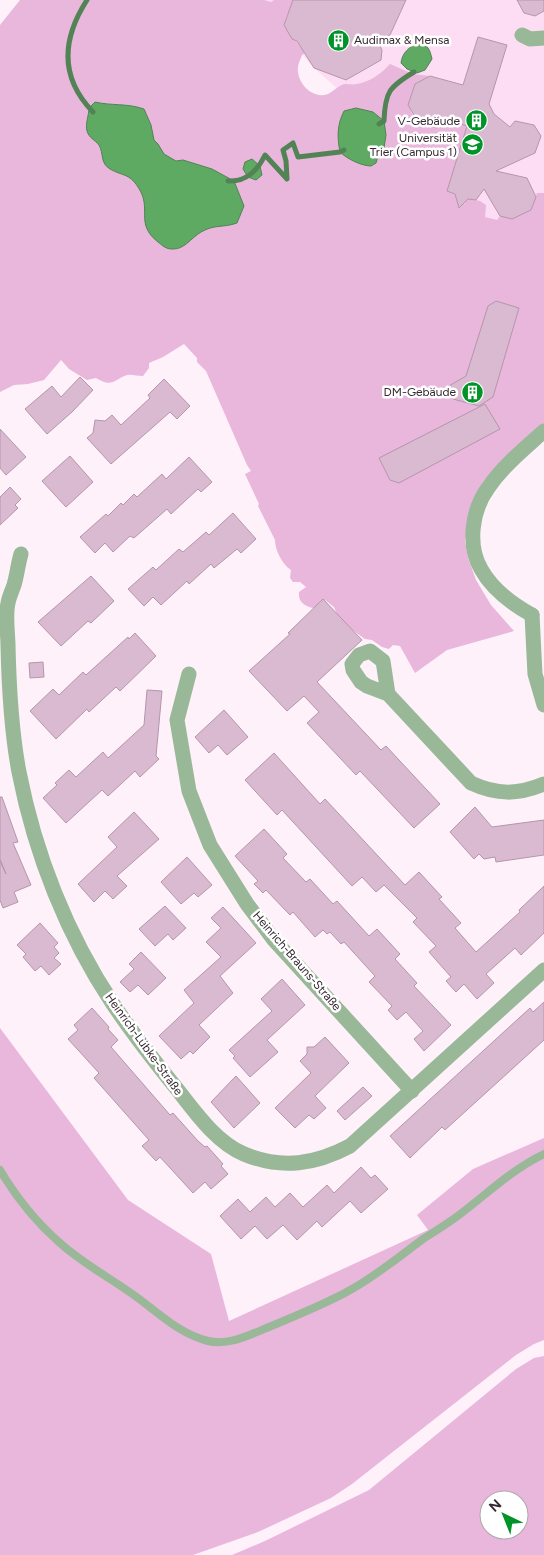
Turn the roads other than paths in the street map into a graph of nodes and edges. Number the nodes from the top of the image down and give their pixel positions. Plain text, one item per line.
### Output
1 (522, 35) dead end
2 (544, 38) edge
3 (544, 431) edge
4 (20, 554) dead end
5 (538, 611) edge
6 (190, 674) dead end
7 (388, 694) dead end
8 (544, 705) edge
9 (544, 784) edge
10 (544, 970) edge
11 (412, 1090) junction
12 (544, 1154) edge
13 (0, 1170) edge

1 - 2 street
3 - 5 street
4 - 11 street, Heinrich-Lübke-Straße
5 - 8 street
6 - 11 street, Heinrich-Brauns-Straße
7 - 9 street
10 - 11 street, Heinrich-Lübke-Straße
12 - 13 lane

